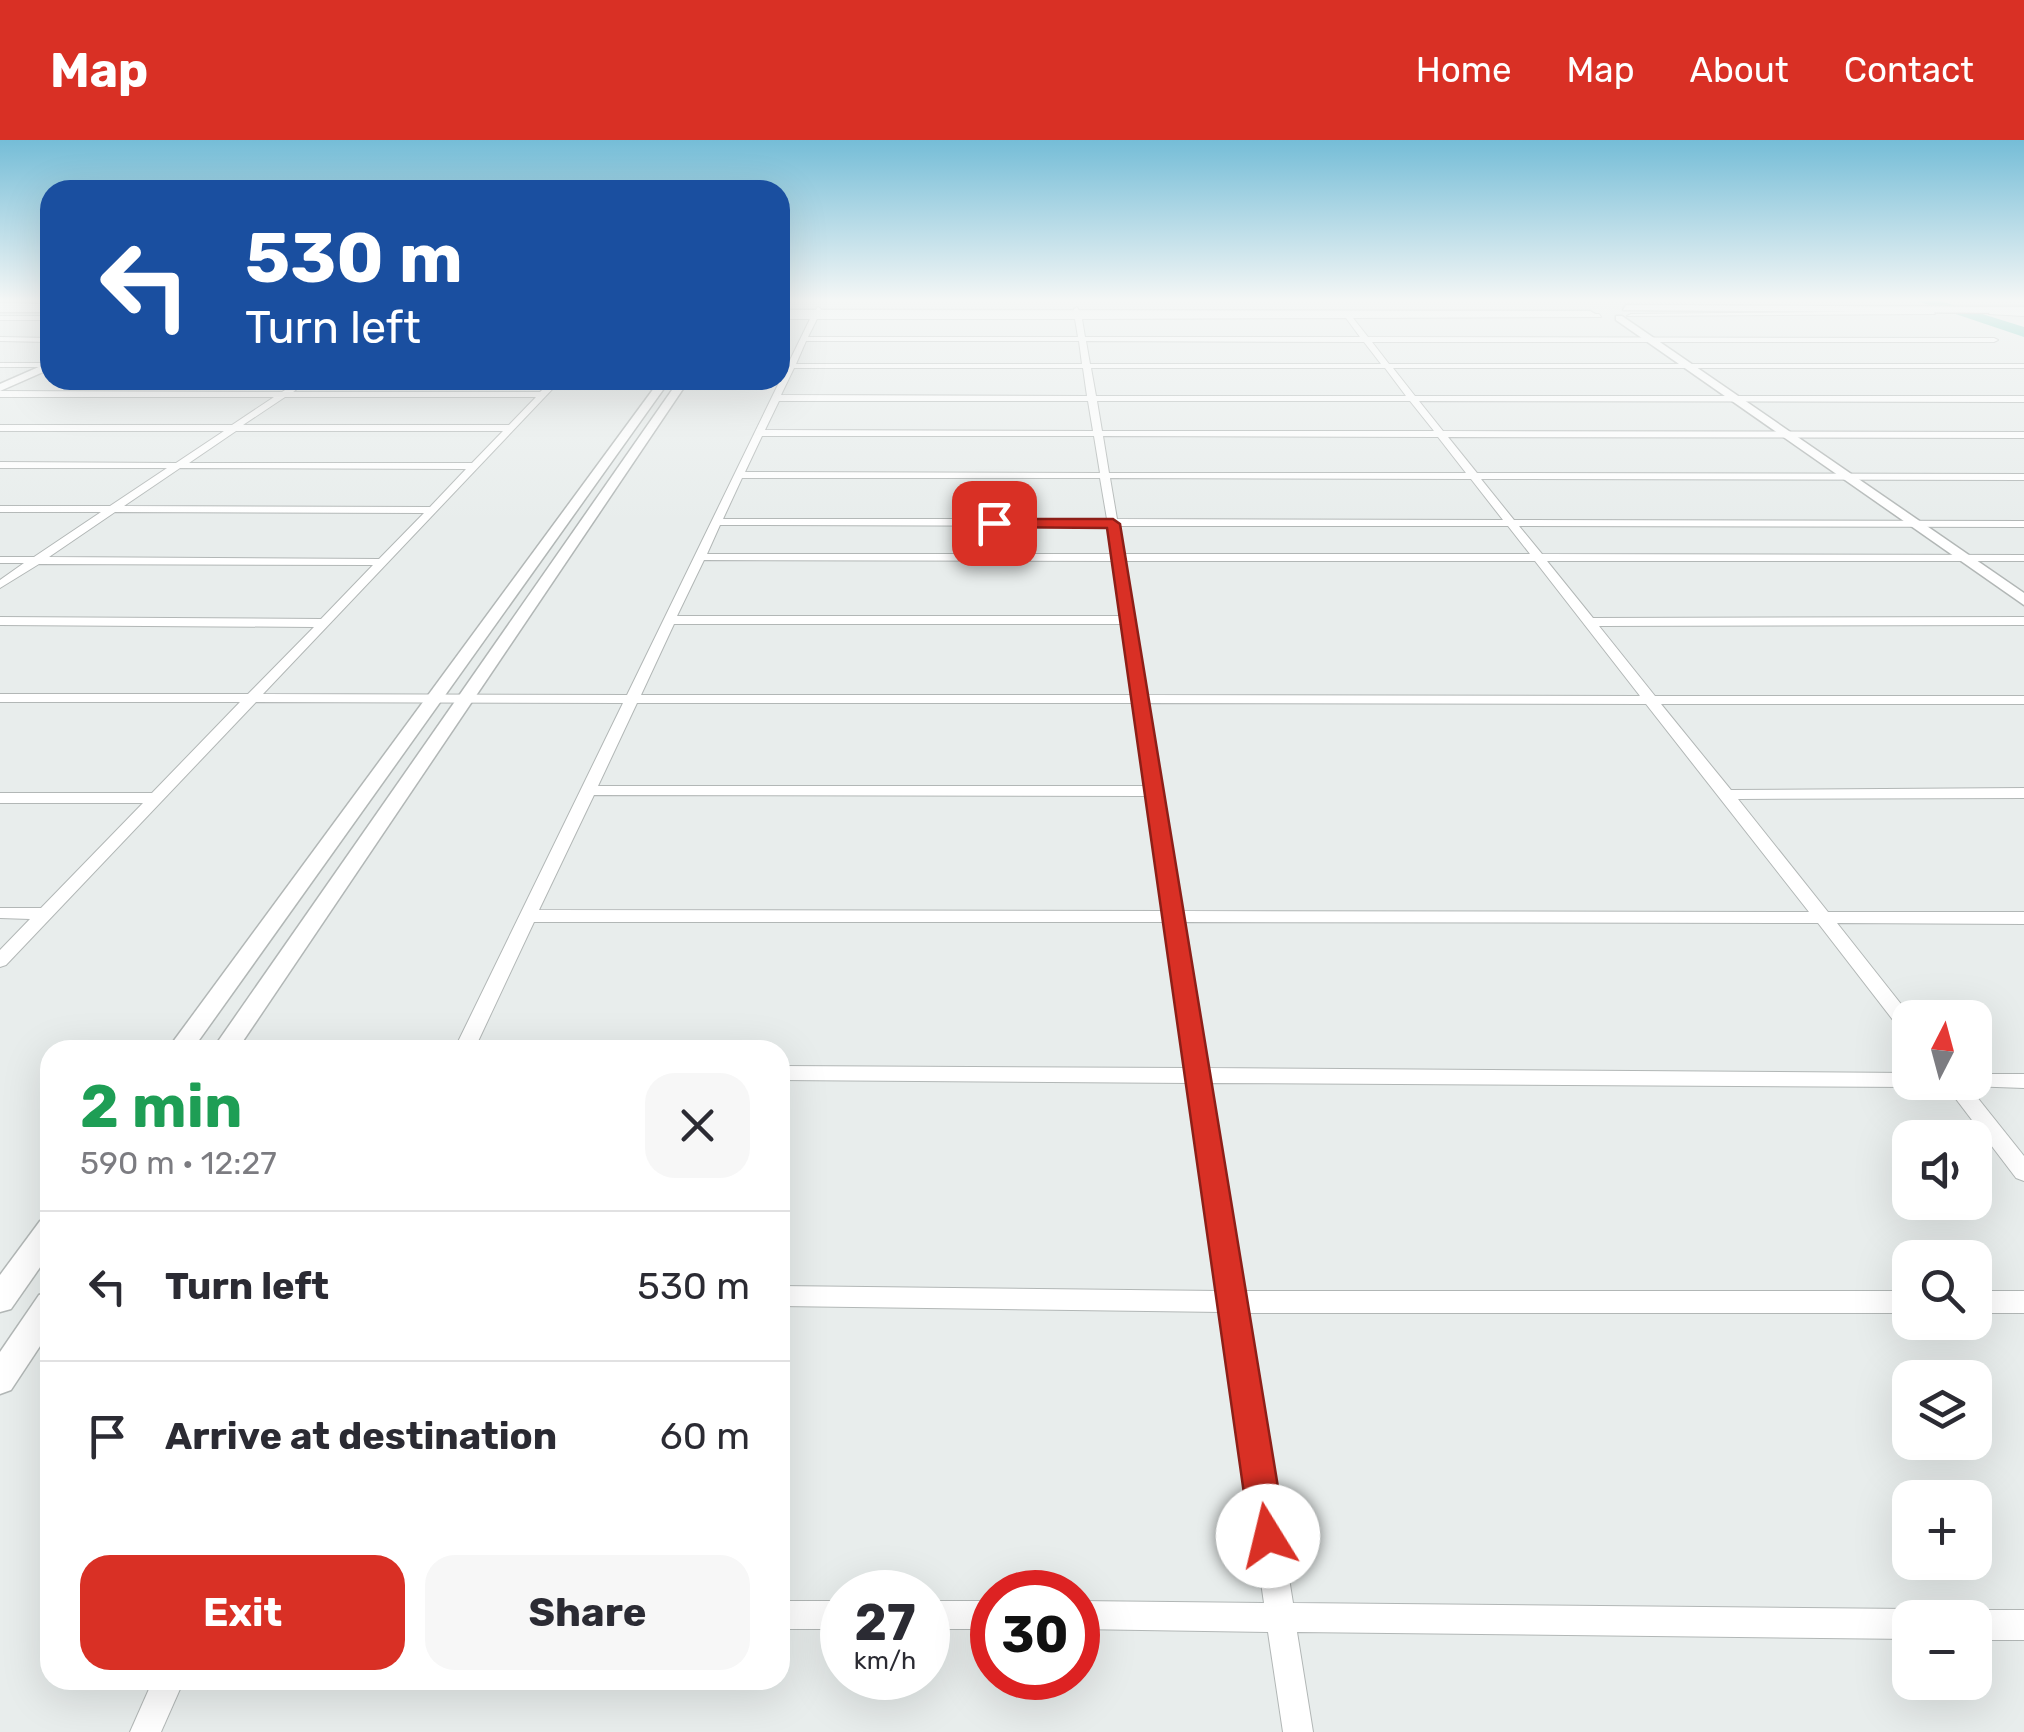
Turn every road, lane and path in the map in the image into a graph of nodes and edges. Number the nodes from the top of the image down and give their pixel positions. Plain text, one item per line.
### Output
1 (30, 373) edge
2 (1088, 373) edge
3 (1393, 373) edge
4 (1696, 373) edge
5 (0, 389) edge
6 (40, 390) edge
7 (47, 390) edge
8 (290, 390) edge
9 (548, 390) edge
10 (658, 390) edge
11 (677, 390) edge
12 (780, 390) edge
13 (283, 395) junction
14 (542, 396) junction
15 (776, 398) junction
16 (1732, 398) junction
17 (2024, 398) edge
18 (1092, 399) junction
19 (1413, 399) junction
20 (0, 428) edge
21 (234, 428) junction
22 (511, 428) junction
23 (759, 434) junction
24 (1098, 434) junction
25 (1441, 434) junction
26 (2024, 434) edge
27 (1785, 435) junction
28 (0, 465) edge
29 (178, 466) junction
30 (474, 466) junction
31 (740, 475) junction
32 (1105, 476) junction
33 (1474, 476) junction
34 (1845, 476) junction
35 (2024, 477) edge
36 (0, 510) edge
37 (112, 510) junction
38 (432, 510) junction
39 (717, 522) junction
40 (1511, 523) junction
41 (1113, 524) junction
42 (1914, 524) junction
43 (2024, 524) edge
44 (700, 557) junction
45 (1119, 558) junction
46 (1539, 558) junction
47 (1964, 558) junction
48 (2024, 558) edge
49 (0, 560) edge
50 (36, 560) junction
51 (383, 562) junction
52 (0, 584) edge
53 (2024, 600) edge
54 (672, 620) junction
55 (1128, 620) junction
56 (0, 621) edge
57 (1589, 622) junction
58 (2024, 622) edge
59 (324, 623) junction
60 (0, 698) edge
61 (1141, 698) junction
62 (1650, 699) junction
63 (431, 700) junction
64 (462, 700) junction
65 (634, 700) junction
66 (2024, 700) edge
67 (249, 701) junction
68 (591, 790) junction
69 (1155, 791) junction
70 (2024, 793) edge
71 (1726, 794) junction
72 (0, 798) edge
73 (156, 798) junction
74 (0, 913) edge
75 (45, 914) junction
76 (529, 916) junction
77 (1174, 916) junction
78 (1824, 918) junction
79 (2024, 918) edge
80 (0, 960) edge
81 (1892, 1005) edge
82 (187, 1040) edge
83 (231, 1040) edge
84 (469, 1040) edge
85 (790, 1073) edge
86 (1198, 1076) junction
87 (1892, 1080) edge
88 (1992, 1081) edge
89 (2024, 1081) edge
90 (1967, 1100) edge
91 (2024, 1172) edge
92 (40, 1244) edge
93 (790, 1296) edge
94 (0, 1299) edge
95 (1232, 1302) junction
96 (1892, 1302) edge
97 (1992, 1302) edge
98 (2024, 1302) edge
99 (40, 1320) edge
100 (0, 1379) edge
101 (790, 1614) edge
102 (820, 1614) edge
103 (1100, 1614) edge
104 (1280, 1614) junction
105 (1892, 1624) edge
106 (1992, 1625) edge
107 (2024, 1626) edge
108 (165, 1690) edge
109 (145, 1732) edge
110 (1298, 1732) edge

1 - 5 main road
2 - 18 street
3 - 19 street
4 - 16 main road
5 - 6 street
7 - 13 street
8 - 13 street
9 - 14 street
10 - 63 main road
11 - 64 main road
12 - 15 street
13 - 14 street
13 - 21 street
14 - 22 street
15 - 18 street
15 - 23 street
16 - 17 street
16 - 19 street
16 - 27 main road
18 - 19 street
18 - 24 street
19 - 25 street
20 - 21 street
21 - 22 street
21 - 29 street
22 - 30 street
23 - 24 street
23 - 31 street
24 - 25 street
24 - 32 street
25 - 27 street
25 - 33 street
26 - 27 street
27 - 34 main road
28 - 29 street
29 - 30 street
29 - 37 street
30 - 38 street
31 - 32 street
31 - 39 street
32 - 33 street
32 - 41 street
33 - 34 street
33 - 40 street
34 - 35 street
34 - 42 main road
36 - 37 street
37 - 38 street
37 - 50 street
38 - 51 street
39 - 41 street
39 - 44 street
40 - 41 street
40 - 42 street
40 - 46 street
41 - 45 street
42 - 43 street
42 - 47 main road
44 - 45 street
44 - 54 street
45 - 46 street
45 - 55 street
46 - 47 street
46 - 57 street
47 - 48 street
47 - 53 main road
49 - 50 street
50 - 51 street
50 - 52 street
51 - 59 street
54 - 55 street
54 - 65 street
55 - 61 street
56 - 59 street
57 - 58 street
57 - 62 street
59 - 67 street
60 - 67 street
61 - 62 street
61 - 65 street
61 - 69 street
62 - 66 street
62 - 71 street
63 - 64 street
63 - 67 street
63 - 82 main road
64 - 65 street
64 - 83 main road
65 - 68 street
67 - 73 street
68 - 69 street
68 - 76 street
69 - 77 street
70 - 71 street
71 - 78 street
72 - 73 street
73 - 75 street
74 - 75 street
75 - 80 street
76 - 77 street
76 - 84 street
77 - 78 street
77 - 86 street
78 - 79 street
78 - 81 street
85 - 86 street
86 - 87 street
86 - 95 street
88 - 89 street
90 - 91 street
92 - 94 main road
93 - 95 street
95 - 96 street
95 - 104 street
97 - 98 street
99 - 100 main road
101 - 102 street
103 - 104 street
104 - 105 street
104 - 110 street
106 - 107 street
108 - 109 street

